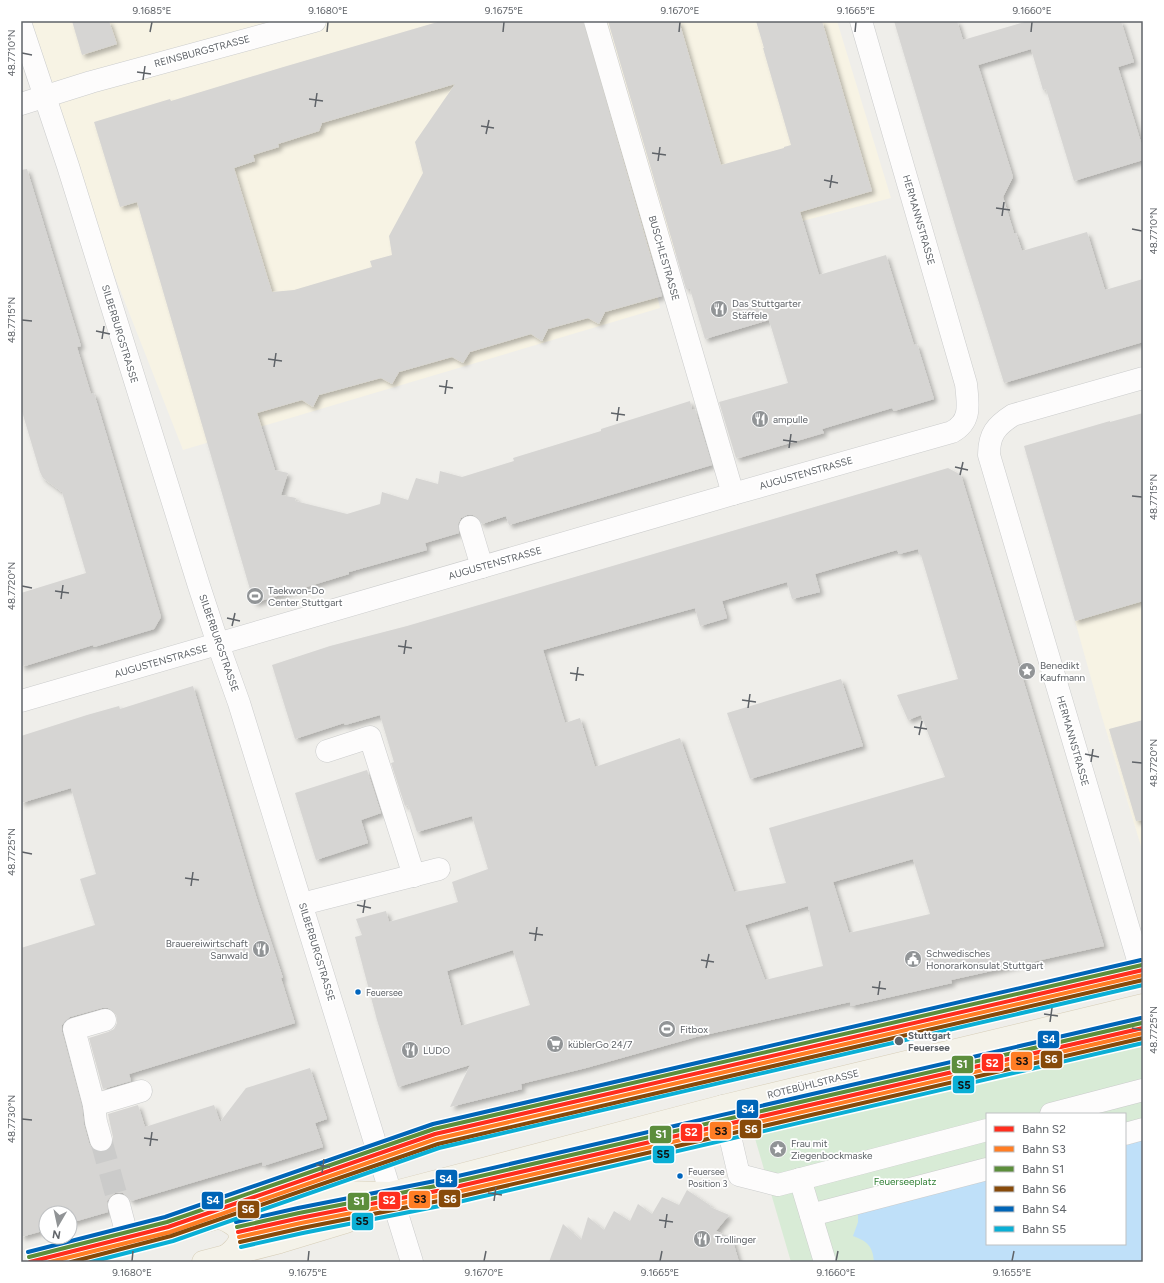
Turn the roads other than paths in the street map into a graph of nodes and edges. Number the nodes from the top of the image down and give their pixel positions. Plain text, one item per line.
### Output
1 (315, 21) edge
2 (595, 21) edge
3 (861, 21) edge
4 (21, 25) edge
5 (44, 96) junction
6 (21, 104) edge
7 (1143, 378) edge
8 (965, 421) junction
9 (993, 435) junction
10 (732, 494) junction
11 (470, 528) dead end
12 (482, 567) junction
13 (218, 644) junction
14 (21, 701) edge
15 (328, 751) dead end
16 (439, 870) dead end
17 (414, 876) junction
18 (302, 904) junction
19 (1143, 977) edge
20 (1143, 1005) edge
21 (105, 1020) dead end
22 (1143, 1090) edge
23 (141, 1091) dead end
24 (94, 1105) junction
25 (723, 1106) junction
26 (1055, 1113) edge
27 (1143, 1129) edge
28 (986, 1130) edge
29 (1126, 1134) edge
30 (101, 1140) tunnel mouth
31 (986, 1169) edge
32 (800, 1179) junction
33 (391, 1193) junction
34 (119, 1205) tunnel mouth
35 (811, 1215) junction
36 (220, 1218) junction
37 (129, 1243) junction
38 (228, 1255) junction
39 (63, 1262) edge
40 (203, 1262) edge
41 (412, 1262) edge
42 (825, 1262) edge

1 - 5 street, REINSBURGSTRASSE
2 - 10 street, BUSCHLESTRASSE
3 - 8 street, HERMANNSTRASSE
4 - 5 street, SILBERBURGSTRASSE
5 - 6 street, REINSBURGSTRASSE
5 - 13 street, SILBERBURGSTRASSE
7 - 9 street
8 - 9 street
8 - 10 street, AUGUSTENSTRASSE
9 - 19 street, HERMANNSTRASSE
10 - 12 street, AUGUSTENSTRASSE
11 - 12 street
12 - 13 street, AUGUSTENSTRASSE
13 - 14 street, AUGUSTENSTRASSE
13 - 18 street, SILBERBURGSTRASSE
15 - 17 street
16 - 17 street
17 - 18 street
18 - 33 street, SILBERBURGSTRASSE
20 - 25 main road, ROTEBÜHLSTRASSE
21 - 24 street
22 - 26 street
23 - 24 street
24 - 30 street
25 - 32 street
25 - 33 main road, ROTEBÜHLSTRASSE
27 - 29 street
28 - 32 street
31 - 35 street
32 - 35 street
33 - 36 main road, ROTEBÜHLSTRASSE
33 - 38 main road, ROTEBÜHLSTRASSE
33 - 41 street, SILBERBURGSTRASSE
34 - 37 street
35 - 42 street
36 - 37 main road, ROTEBÜHLSTRASSE
36 - 38 main road
37 - 39 main road, ROTEBÜHLSTRASSE
38 - 40 main road, ROTEBÜHLSTRASSE

